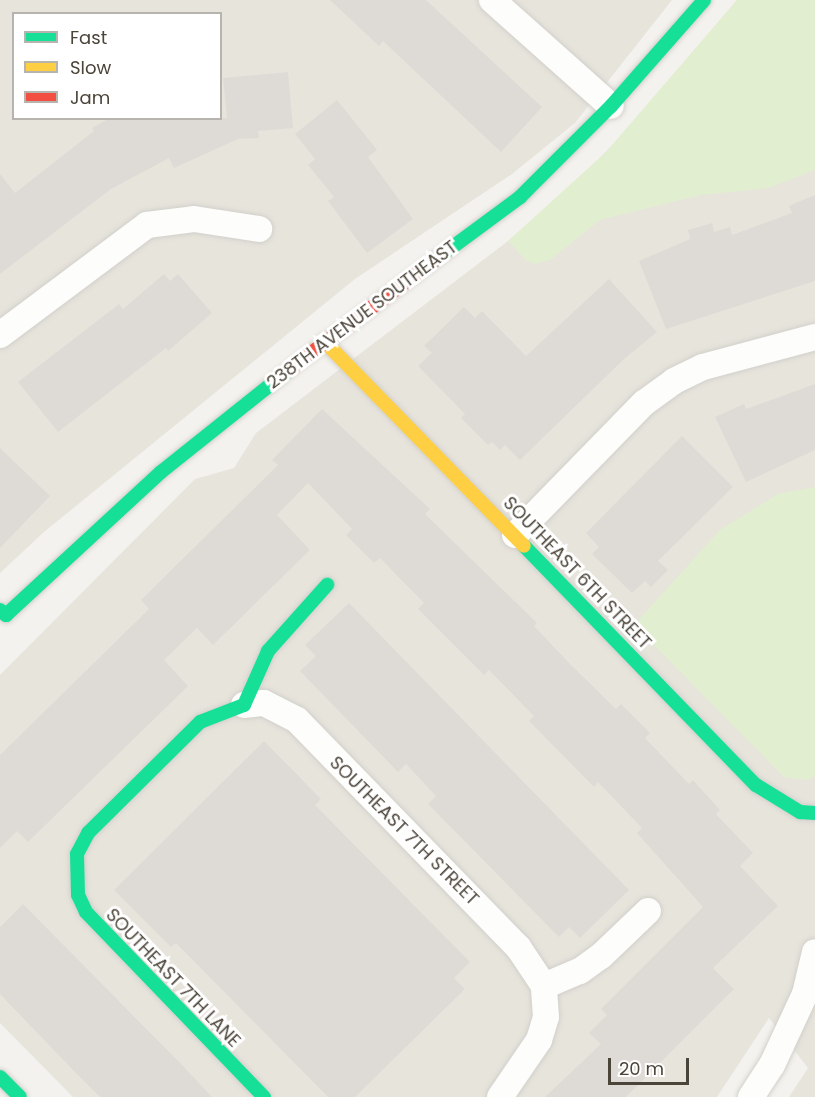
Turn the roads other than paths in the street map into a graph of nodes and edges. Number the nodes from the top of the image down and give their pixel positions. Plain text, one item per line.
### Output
1 (492, 0) edge
2 (704, 0) edge
3 (611, 106) junction
4 (258, 229) dead end
5 (0, 335) edge
6 (815, 337) edge
7 (324, 340) junction
8 (515, 535) junction
9 (327, 585) dead end
10 (2, 618) edge
11 (244, 705) junction
12 (815, 813) edge
13 (648, 911) dead end
14 (815, 952) edge
15 (544, 986) junction
16 (0, 1077) edge
17 (20, 1097) edge
18 (264, 1097) edge
19 (500, 1097) edge
20 (751, 1097) edge

1 - 3 street
2 - 3 street, 238TH AVENUE SOUTHEAST
3 - 7 street, 238TH AVENUE SOUTHEAST
4 - 5 street
6 - 8 street
7 - 8 street, SOUTHEAST 6TH STREET
7 - 10 street, 238TH AVENUE SOUTHEAST
8 - 12 street, SOUTHEAST 6TH STREET
9 - 11 street
11 - 15 street, SOUTHEAST 7TH STREET
11 - 18 street, SOUTHEAST 7TH LANE
13 - 15 street
14 - 20 street
15 - 19 street
16 - 17 street

